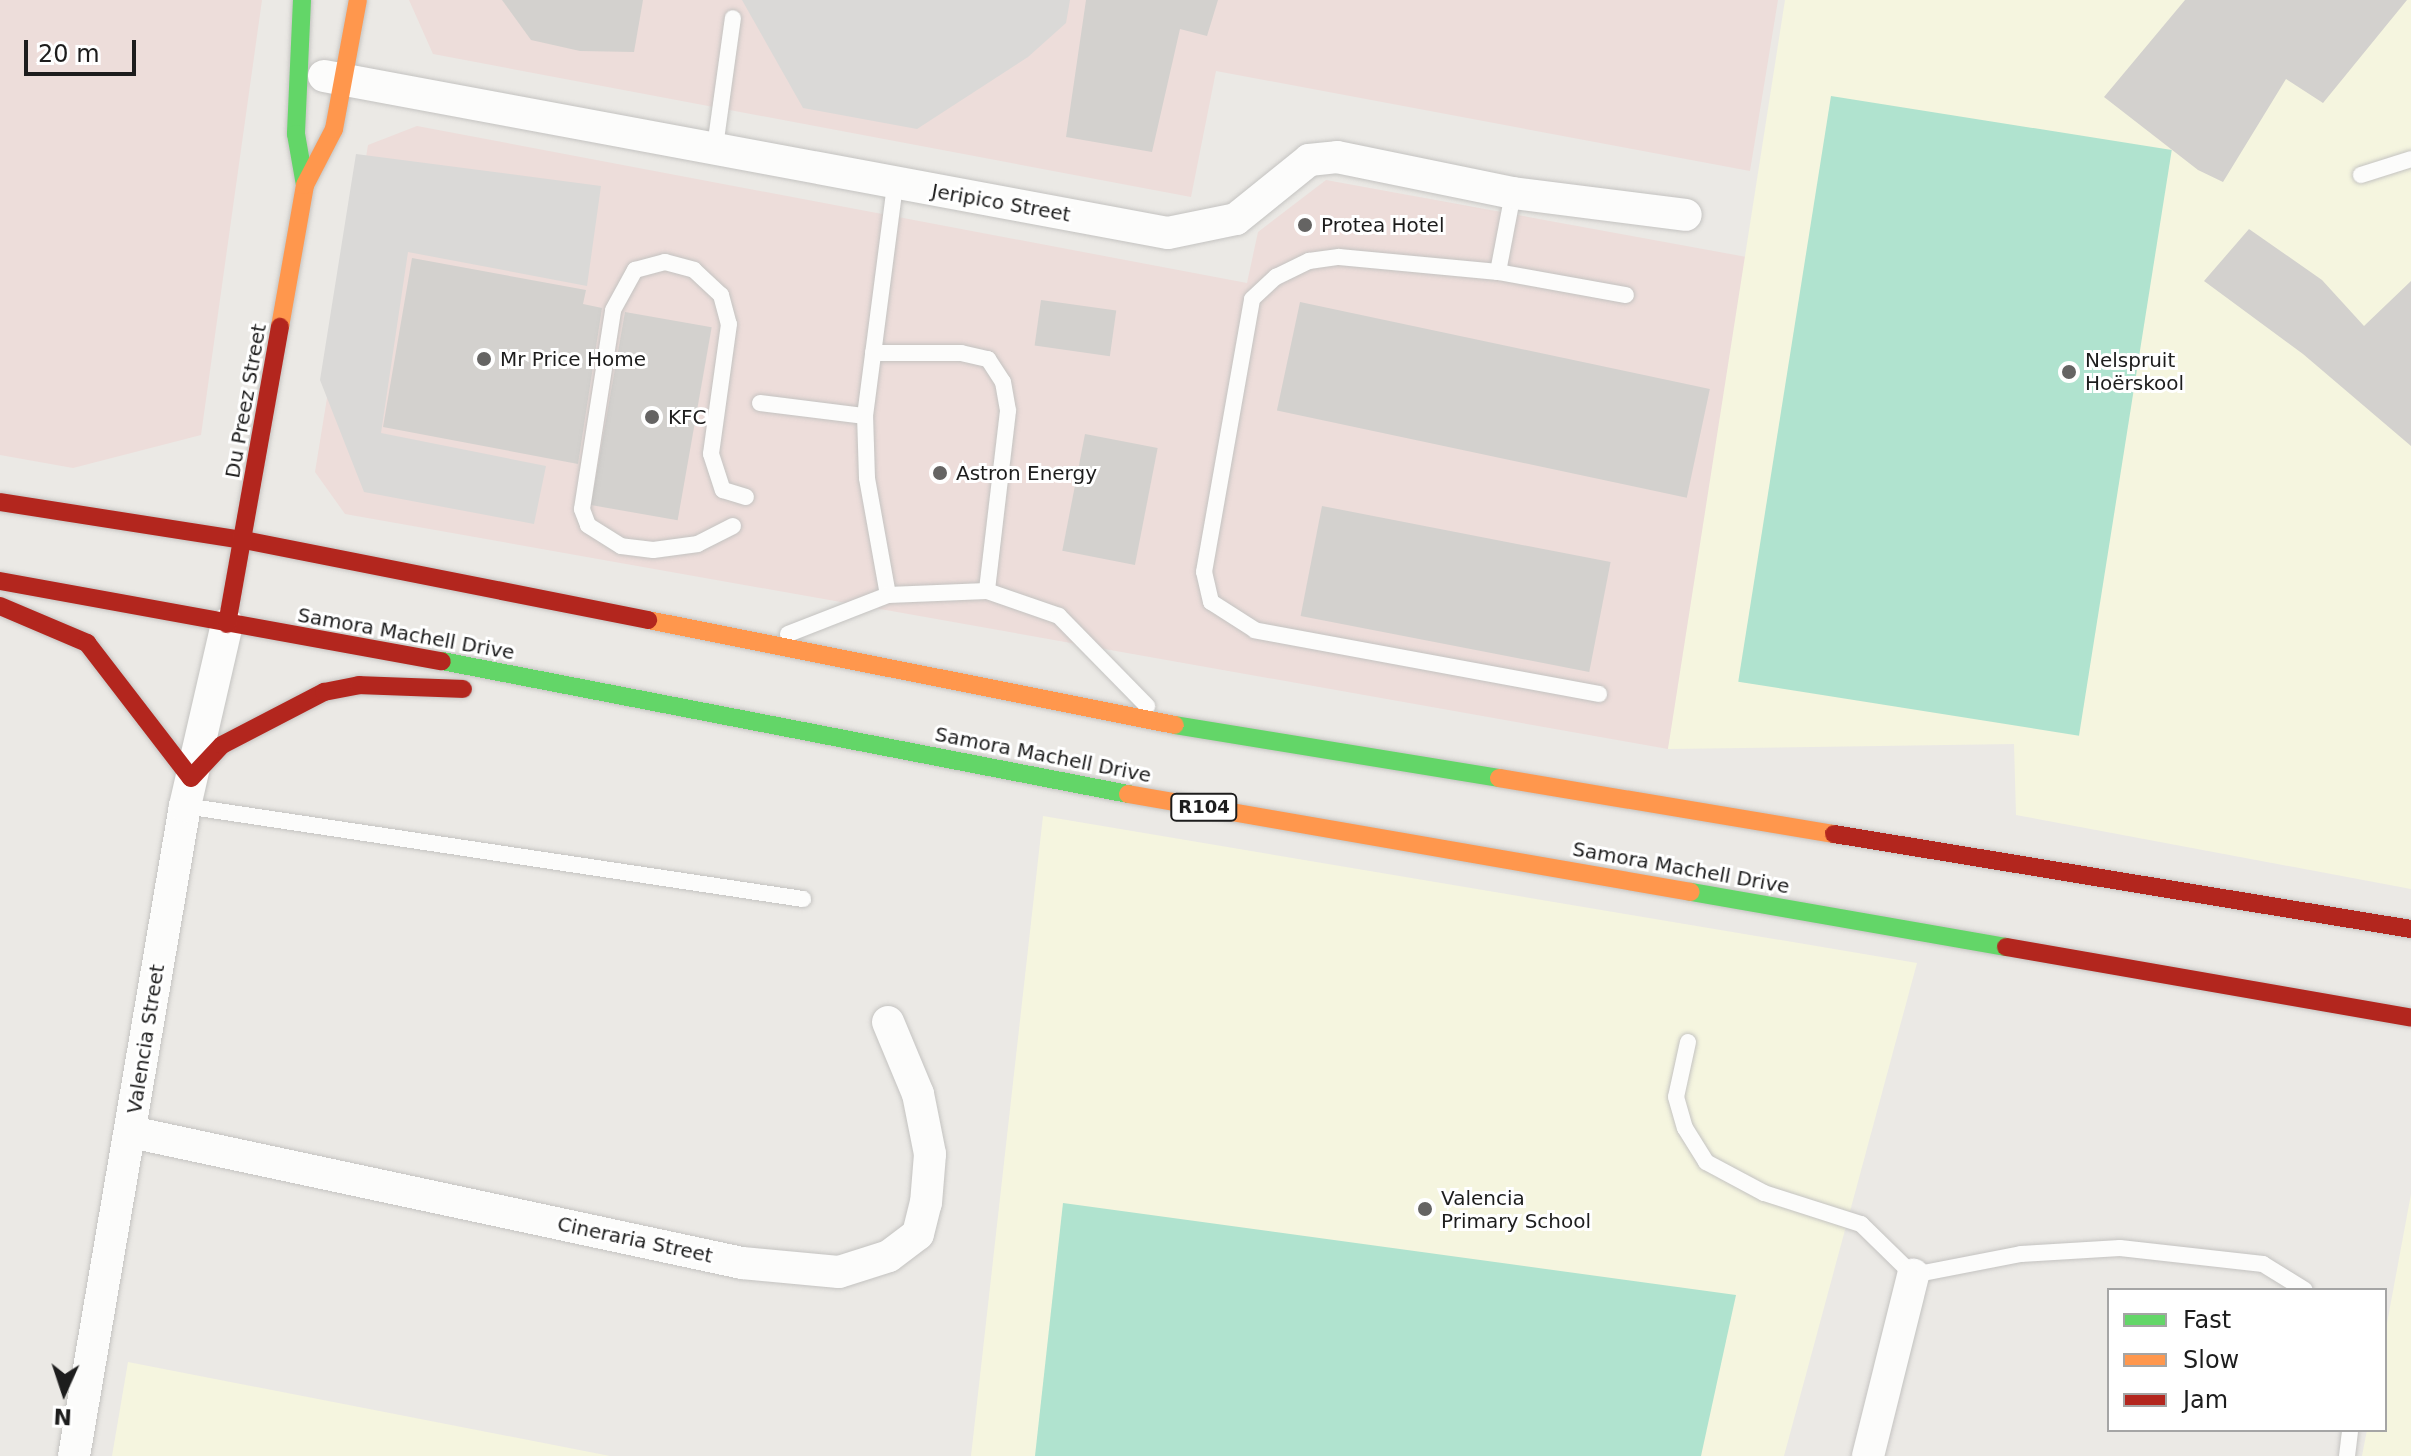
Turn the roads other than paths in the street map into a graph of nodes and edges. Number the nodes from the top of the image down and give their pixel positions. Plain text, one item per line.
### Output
1 (302, 0) edge
2 (358, 0) edge
3 (733, 18) dead end
4 (297, 73) junction
5 (347, 79) junction
6 (715, 147) junction
7 (2411, 159) edge
8 (2361, 175) dead end
9 (895, 184) junction
10 (305, 185) junction
11 (1513, 193) junction
12 (1686, 215) dead end
13 (1498, 272) junction
14 (1626, 295) dead end
15 (873, 353) junction
16 (760, 403) dead end
17 (865, 416) junction
18 (746, 497) dead end
19 (0, 502) edge
20 (733, 526) dead end
21 (244, 540) junction
22 (0, 581) edge
23 (987, 591) junction
24 (888, 595) junction
25 (0, 606) edge
26 (227, 624) junction
27 (752, 643) junction
28 (621, 694) junction
29 (1599, 694) dead end
30 (1169, 724) junction
31 (188, 792) junction
32 (803, 899) dead end
33 (2411, 929) edge
34 (2411, 1018) edge
35 (888, 1022) dead end
36 (1688, 1042) dead end
37 (131, 1132) junction
38 (1913, 1275) junction
39 (2302, 1288) edge
40 (2350, 1432) edge
41 (74, 1456) edge
42 (1868, 1456) edge
43 (2347, 1456) edge

1 - 4 main road, Du Preez Street
2 - 5 main road, Du Preez Street
3 - 6 lane
4 - 5 street, Jeripico Street
4 - 10 main road, Du Preez Street
5 - 6 street, Jeripico Street
5 - 10 main road, Du Preez Street
6 - 9 street, Jeripico Street
7 - 8 lane
9 - 11 street, Jeripico Street
9 - 15 lane
10 - 21 main road, Du Preez Street
11 - 12 street, Jeripico Street
11 - 13 lane
13 - 14 lane
13 - 29 lane
15 - 17 lane
15 - 23 lane
16 - 17 lane
17 - 24 lane
18 - 20 lane
19 - 21 main road
21 - 26 main road, Du Preez Street
21 - 27 main road
22 - 26 main road, Samora Machell Drive / R104
23 - 24 lane
23 - 30 lane
24 - 27 lane
25 - 31 main road
26 - 28 main road, Samora Machell Drive / R104
26 - 31 street, Valencia Street
27 - 30 main road
28 - 31 main road
28 - 34 main road, Samora Machell Drive / R104
30 - 33 main road
31 - 32 lane
31 - 37 street, Valencia Street
35 - 37 street, Cineraria Street
36 - 38 lane
37 - 41 street, Valencia Street
38 - 39 lane
38 - 42 street
40 - 43 lane

